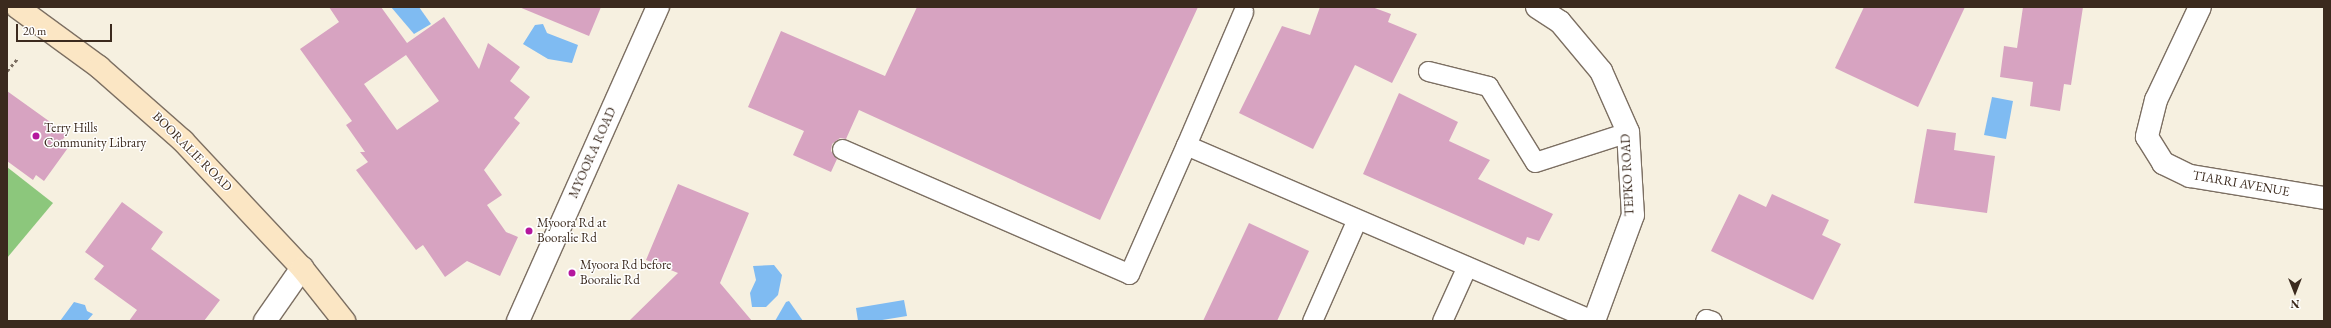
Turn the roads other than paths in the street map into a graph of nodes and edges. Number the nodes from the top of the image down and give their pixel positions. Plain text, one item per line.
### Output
1 (16, 7) edge
2 (658, 7) edge
3 (1537, 7) edge
4 (2200, 7) edge
5 (1243, 12) dead end
6 (1428, 70) dead end
7 (1628, 132) junction
8 (1186, 145) junction
9 (842, 149) dead end
10 (2324, 198) edge
11 (1357, 219) junction
12 (1467, 266) junction
13 (302, 268) junction
14 (265, 321) edge
15 (344, 321) edge
16 (518, 321) edge
17 (1312, 321) edge
18 (1442, 321) edge
19 (1594, 321) edge
20 (1705, 321) edge
21 (1712, 321) edge

1 - 13 street, BOORALIE ROAD
2 - 16 street, MYOORA ROAD
3 - 7 street, TEPKO ROAD
4 - 10 street, TIARRI AVENUE
5 - 8 lane
6 - 7 lane
7 - 19 street, TEPKO ROAD
8 - 9 lane
8 - 11 lane
11 - 12 lane
11 - 17 lane
12 - 18 lane
12 - 19 lane
13 - 14 street
13 - 15 street, BOORALIE ROAD
20 - 21 lane

